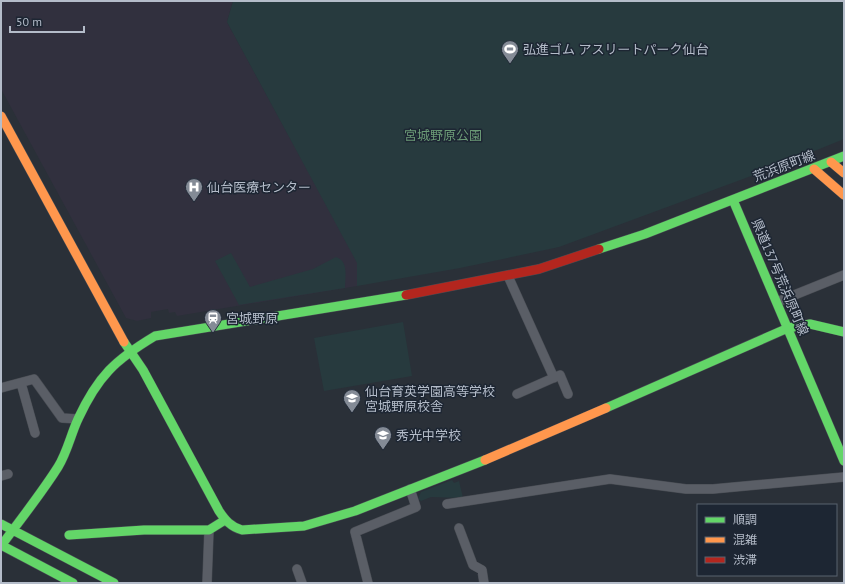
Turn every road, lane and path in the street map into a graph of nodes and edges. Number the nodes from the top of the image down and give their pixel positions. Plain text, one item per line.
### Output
1 (1, 116) edge
2 (844, 156) edge
3 (831, 162) junction
4 (814, 169) junction
5 (844, 173) edge
6 (844, 195) edge
7 (733, 200) junction
8 (844, 275) edge
9 (508, 276) junction
10 (777, 302) junction
11 (788, 328) junction
12 (844, 332) edge
13 (130, 350) junction
14 (554, 378) junction
15 (21, 383) junction
16 (1, 388) edge
17 (518, 394) dead end
18 (568, 394) dead end
19 (78, 419) junction
20 (35, 433) dead end
21 (844, 461) edge
22 (844, 477) edge
23 (410, 490) junction
24 (447, 504) dead end
25 (225, 520) junction
26 (1, 524) edge
27 (459, 528) dead end
28 (12, 530) junction
29 (209, 530) junction
30 (69, 535) dead end
31 (1, 546) edge
32 (297, 569) dead end
33 (73, 583) edge
34 (114, 583) edge
35 (207, 583) edge
36 (302, 583) edge
37 (368, 583) edge
38 (484, 583) edge

1 - 13 street
2 - 3 street, 荒浜原町線
3 - 4 street, 荒浜原町線
3 - 5 street
4 - 6 street
4 - 7 street, 荒浜原町線
7 - 9 street, 荒浜原町線
7 - 10 street, 県道137号荒浜原町線
8 - 10 street
9 - 13 street, 荒浜原町線
9 - 14 street
10 - 11 street, 県道137号荒浜原町線
11 - 12 street
11 - 21 street, 県道137号荒浜原町線
11 - 23 street
13 - 19 street, 荒浜原町線
13 - 25 street
14 - 17 street
14 - 18 street
15 - 16 street
15 - 19 street
15 - 20 street
19 - 28 street, 荒浜原町線
22 - 24 street
23 - 25 street
23 - 37 street
25 - 29 street
26 - 28 street
27 - 38 street
28 - 31 street, 荒浜原町線
28 - 34 street
29 - 30 street
29 - 35 street
31 - 33 street
32 - 36 street

